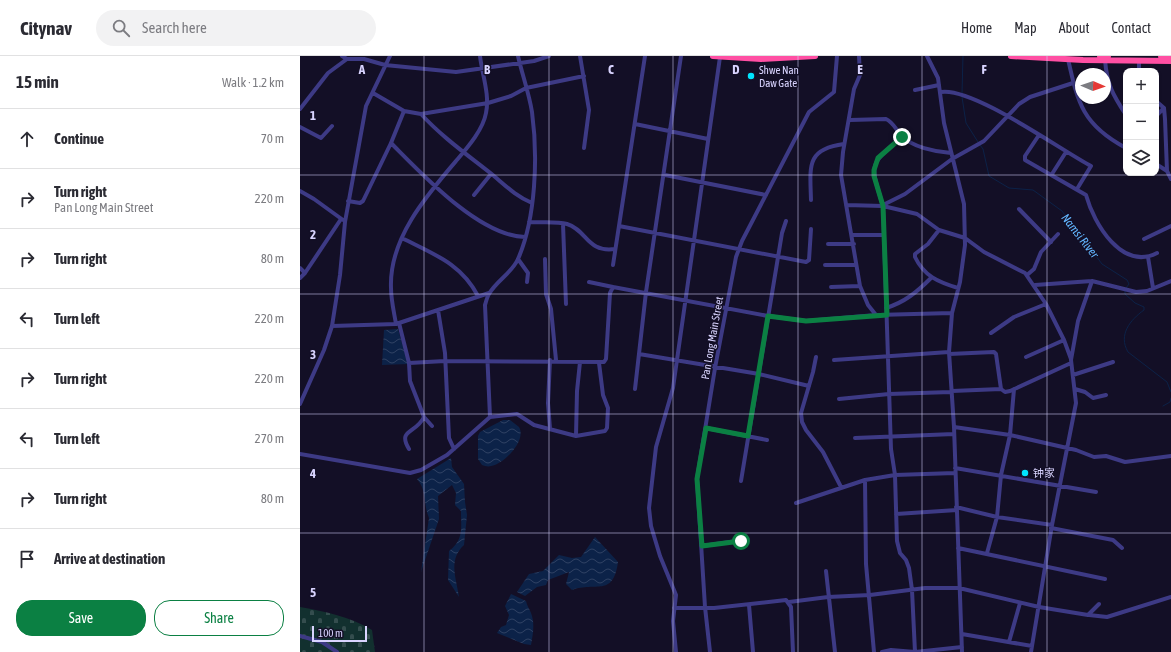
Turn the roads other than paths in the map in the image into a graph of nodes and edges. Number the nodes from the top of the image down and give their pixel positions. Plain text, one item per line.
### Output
1 (342, 56) edge
2 (390, 56) edge
3 (480, 56) edge
4 (518, 56) edge
5 (549, 56) edge
6 (580, 56) edge
7 (645, 56) edge
8 (682, 56) edge
9 (713, 56) edge
10 (815, 56) edge
11 (837, 56) edge
12 (860, 56) edge
13 (927, 56) edge
14 (1011, 56) edge
15 (1161, 56) edge
16 (1171, 56) edge
17 (720, 57) junction
18 (761, 57) edge
19 (1081, 57) edge
20 (1105, 58) edge
21 (347, 59) junction
22 (1068, 59) junction
23 (1139, 60) junction
24 (1171, 61) edge
25 (519, 63) junction
26 (385, 65) junction
27 (1139, 68) edge
28 (482, 70) junction
29 (584, 76) junction
30 (1073, 83) junction
31 (939, 85) junction
32 (526, 88) junction
33 (915, 90) dead end
34 (941, 92) junction
35 (373, 93) junction
36 (488, 103) junction
37 (1159, 104) edge
38 (1164, 108) junction
39 (300, 109) edge
40 (1123, 110) edge
41 (404, 111) junction
42 (1159, 113) edge
43 (421, 114) junction
44 (1007, 116) junction
45 (850, 120) junction
46 (635, 124) junction
47 (332, 126) dead end
48 (300, 127) edge
49 (671, 132) junction
50 (1039, 135) junction
51 (902, 137) junction
52 (708, 139) junction
53 (392, 143) junction
54 (844, 144) junction
55 (1123, 146) edge
56 (584, 148) dead end
57 (1169, 149) edge
58 (1066, 152) junction
59 (463, 153) junction
60 (951, 153) junction
61 (952, 158) junction
62 (1159, 166) edge
63 (1167, 171) junction
64 (491, 174) junction
65 (1052, 174) junction
66 (664, 175) junction
67 (1171, 179) edge
68 (701, 182) junction
69 (434, 186) junction
70 (1077, 189) junction
71 (300, 191) edge
72 (474, 195) dead end
73 (766, 195) junction
74 (811, 200) dead end
75 (348, 201) junction
76 (532, 204) junction
77 (846, 205) junction
78 (883, 206) junction
79 (1019, 209) dead end
80 (343, 220) junction
81 (786, 221) dead end
82 (529, 222) junction
83 (563, 224) junction
84 (619, 226) junction
85 (1171, 226) edge
86 (811, 228) dead end
87 (939, 230) junction
88 (656, 234) junction
89 (1058, 234) dead end
90 (852, 235) junction
91 (883, 235) junction
92 (525, 237) junction
93 (402, 238) junction
94 (964, 238) junction
95 (1144, 239) dead end
96 (693, 241) junction
97 (1050, 242) junction
98 (828, 244) dead end
99 (854, 244) junction
100 (615, 249) junction
101 (738, 249) junction
102 (1157, 254) dead end
103 (778, 257) junction
104 (1148, 257) junction
105 (518, 259) junction
106 (545, 259) dead end
107 (856, 264) junction
108 (613, 265) dead end
109 (825, 265) dead end
110 (300, 268) edge
111 (305, 273) junction
112 (1027, 275) junction
113 (300, 278) edge
114 (930, 278) junction
115 (1092, 281) junction
116 (1171, 281) edge
117 (527, 282) dead end
118 (589, 282) dead end
119 (1035, 285) junction
120 (860, 286) junction
121 (614, 287) junction
122 (830, 287) dead end
123 (958, 288) junction
124 (1153, 288) junction
125 (646, 292) junction
126 (489, 293) junction
127 (478, 296) junction
128 (684, 300) junction
129 (566, 304) dead end
130 (1046, 304) junction
131 (726, 308) junction
132 (886, 308) junction
133 (438, 310) junction
134 (952, 313) junction
135 (876, 315) junction
136 (887, 315) junction
137 (768, 316) junction
138 (398, 323) junction
139 (332, 326) junction
140 (992, 334) dead end
141 (1064, 340) junction
142 (949, 353) junction
143 (639, 354) junction
144 (888, 355) junction
145 (816, 357) dead end
146 (1026, 357) dead end
147 (550, 360) junction
148 (556, 360) junction
149 (676, 360) junction
150 (834, 360) dead end
151 (445, 361) junction
152 (1071, 361) junction
153 (487, 362) junction
154 (580, 362) junction
155 (1113, 362) dead end
156 (409, 363) junction
157 (599, 363) junction
158 (715, 368) junction
159 (759, 374) junction
160 (1073, 375) junction
161 (809, 386) junction
162 (635, 389) dead end
163 (1001, 389) junction
164 (1014, 389) junction
165 (1075, 389) junction
166 (952, 391) junction
167 (889, 394) junction
168 (1106, 395) dead end
169 (839, 399) dead end
170 (300, 404) edge
171 (424, 417) junction
172 (490, 418) junction
173 (432, 426) dead end
174 (954, 427) junction
175 (706, 428) junction
176 (550, 429) junction
177 (954, 434) junction
178 (1010, 435) junction
179 (576, 436) junction
180 (748, 436) junction
181 (891, 436) junction
182 (855, 438) dead end
183 (767, 440) dead end
184 (454, 448) junction
185 (1068, 448) junction
186 (409, 449) dead end
187 (300, 454) edge
188 (1171, 456) edge
189 (955, 470) junction
190 (895, 475) junction
191 (1001, 475) junction
192 (865, 480) junction
193 (741, 481) dead end
194 (1060, 486) junction
195 (841, 487) junction
196 (1096, 492) dead end
197 (796, 503) dead end
198 (957, 508) junction
199 (896, 514) junction
200 (997, 517) junction
201 (1051, 526) junction
202 (744, 540) dead end
203 (702, 546) junction
204 (958, 548) junction
205 (1122, 548) dead end
206 (987, 553) junction
207 (1045, 567) junction
208 (826, 571) dead end
209 (1106, 579) dead end
210 (959, 588) junction
211 (912, 590) junction
212 (870, 595) junction
213 (828, 597) junction
214 (1171, 597) edge
215 (789, 602) junction
216 (1020, 603) junction
217 (749, 604) junction
218 (1099, 604) dead end
219 (705, 607) junction
220 (1039, 607) junction
221 (674, 608) junction
222 (1088, 615) junction
223 (962, 634) junction
224 (300, 636) edge
225 (1009, 642) junction
226 (1032, 646) junction
227 (962, 647) junction
228 (337, 652) edge
229 (676, 652) edge
230 (710, 652) edge
231 (753, 652) edge
232 (793, 652) edge
233 (835, 652) edge
234 (874, 652) edge
235 (882, 652) edge
236 (915, 652) edge
237 (962, 652) edge
238 (1031, 652) edge

1 - 21 street
2 - 26 street
3 - 28 street
4 - 25 street
5 - 25 street
6 - 29 street
7 - 46 street
8 - 49 street
9 - 17 highway
10 - 18 highway
11 - 73 street, Pan Long Main Street
12 - 45 street
13 - 31 street
14 - 22 highway
15 - 16 highway
17 - 18 highway
17 - 52 street
19 - 20 highway
19 - 22 highway
20 - 23 highway
20 - 40 street
21 - 26 street
21 - 39 street
22 - 30 street
23 - 24 highway
23 - 27 street
25 - 28 street
25 - 32 street
26 - 28 street
26 - 35 street
28 - 36 street
29 - 32 street
29 - 56 street
30 - 44 street
30 - 55 street
31 - 33 street
31 - 34 street
32 - 36 street
32 - 76 street
34 - 44 street
34 - 60 street
35 - 41 street
35 - 75 street
36 - 43 street
36 - 59 street
37 - 38 street
38 - 42 street
38 - 57 street
41 - 43 street
41 - 53 street
43 - 59 street
44 - 50 street
44 - 61 street
45 - 51 street
45 - 54 street
46 - 49 street
46 - 84 street
47 - 48 street
49 - 52 street
49 - 66 street
50 - 58 street
50 - 65 street
51 - 60 street
51 - 78 street
52 - 68 street
53 - 69 street
53 - 75 street
54 - 74 street
54 - 77 street
57 - 63 street
58 - 65 street
58 - 70 street
59 - 64 street
59 - 69 street
60 - 61 street
61 - 78 street
61 - 94 street
62 - 63 street
63 - 67 street
64 - 72 street
64 - 76 street
65 - 70 street
66 - 68 street
66 - 88 street
68 - 73 street
68 - 96 street
69 - 92 street
69 - 93 street
70 - 104 street
71 - 80 street
73 - 101 street, Pan Long Main Street
75 - 80 street
76 - 82 street
77 - 78 street
77 - 90 street
78 - 87 street
78 - 91 street
79 - 97 street
80 - 111 street
80 - 139 street
81 - 103 street
82 - 83 street
82 - 92 street
83 - 100 street
83 - 129 street
84 - 88 street
84 - 100 street
85 - 95 street
86 - 103 street
87 - 94 street
87 - 114 street
88 - 96 street
88 - 125 street
89 - 97 street
90 - 91 street
90 - 99 street
91 - 132 street
92 - 105 street
93 - 127 street
93 - 138 street
94 - 112 street
94 - 123 street
96 - 101 street
96 - 128 street
97 - 112 street
98 - 99 street
99 - 107 street
100 - 108 street
101 - 103 street
101 - 131 street, Pan Long Main Street
102 - 104 street
103 - 137 street
104 - 124 street
105 - 117 street
105 - 126 street
106 - 148 street
107 - 109 street
107 - 120 street
110 - 111 street
111 - 113 street
112 - 119 street
114 - 123 street
114 - 132 street
115 - 119 street
115 - 124 street
115 - 152 street
116 - 124 street
118 - 121 street
119 - 130 street
120 - 122 street
120 - 135 street
121 - 125 street
121 - 157 street
123 - 134 street
125 - 128 street
125 - 143 street
126 - 127 street
126 - 153 street
127 - 133 street
128 - 131 street
128 - 149 street
130 - 140 street
130 - 141 street
131 - 137 street
131 - 158 street, Pan Long Main Street
132 - 136 street
133 - 138 street
133 - 151 street
134 - 136 street
134 - 142 street
135 - 136 street
135 - 137 street
136 - 144 street
137 - 159 street
138 - 139 street
138 - 156 street
139 - 170 street
141 - 146 street
141 - 152 street
142 - 144 street
142 - 163 street
142 - 166 street
143 - 149 street
143 - 162 street
144 - 150 street
144 - 167 street
145 - 161 street
147 - 148 street
147 - 153 street
147 - 176 street
148 - 154 street
149 - 158 street
149 - 221 street
151 - 153 street
151 - 156 street
151 - 184 street
152 - 160 street
152 - 164 street
153 - 172 street
154 - 157 street
154 - 179 street
155 - 160 street
156 - 171 street
157 - 179 street
158 - 159 street
158 - 175 street, Pan Long Main Street
159 - 161 street
159 - 180 street
160 - 165 street
161 - 195 street
163 - 164 street
163 - 166 street
164 - 178 street
165 - 168 street
165 - 185 street
166 - 167 street
166 - 174 street
167 - 169 street
167 - 181 street
171 - 173 street
171 - 186 street
172 - 176 street
172 - 184 street
174 - 177 street
174 - 178 street
175 - 180 street
175 - 203 street, Pan Long Main Street
176 - 179 street
177 - 181 street
177 - 189 street
178 - 185 street
178 - 191 street
180 - 183 street
180 - 193 street
181 - 182 street
181 - 190 street
184 - 187 street
185 - 188 street
185 - 194 street
189 - 190 street
189 - 191 street
189 - 198 street
190 - 192 street
190 - 199 street
191 - 194 street
191 - 200 street
192 - 195 street
192 - 212 street
194 - 196 street
194 - 201 street
195 - 197 street
198 - 199 street
198 - 200 street
198 - 204 street
199 - 211 street
200 - 201 street
200 - 206 street
201 - 205 street
201 - 207 street
202 - 203 street
203 - 219 street, Pan Long Main Street
204 - 206 street
204 - 210 street
206 - 207 street
207 - 209 street
207 - 220 street
208 - 213 street
210 - 211 street
210 - 216 street
210 - 223 street
211 - 212 street
211 - 236 street
212 - 213 street
212 - 234 street
213 - 215 street
213 - 233 street
214 - 222 street
215 - 217 street
215 - 232 street
216 - 220 street
216 - 225 street
217 - 219 street
217 - 231 street
218 - 222 street
219 - 221 street
219 - 230 street, Pan Long Main Street
220 - 222 street
220 - 226 street
221 - 229 street
223 - 225 street
223 - 227 street
224 - 228 street
225 - 226 street
226 - 238 street
227 - 236 street
227 - 237 street
235 - 236 street

